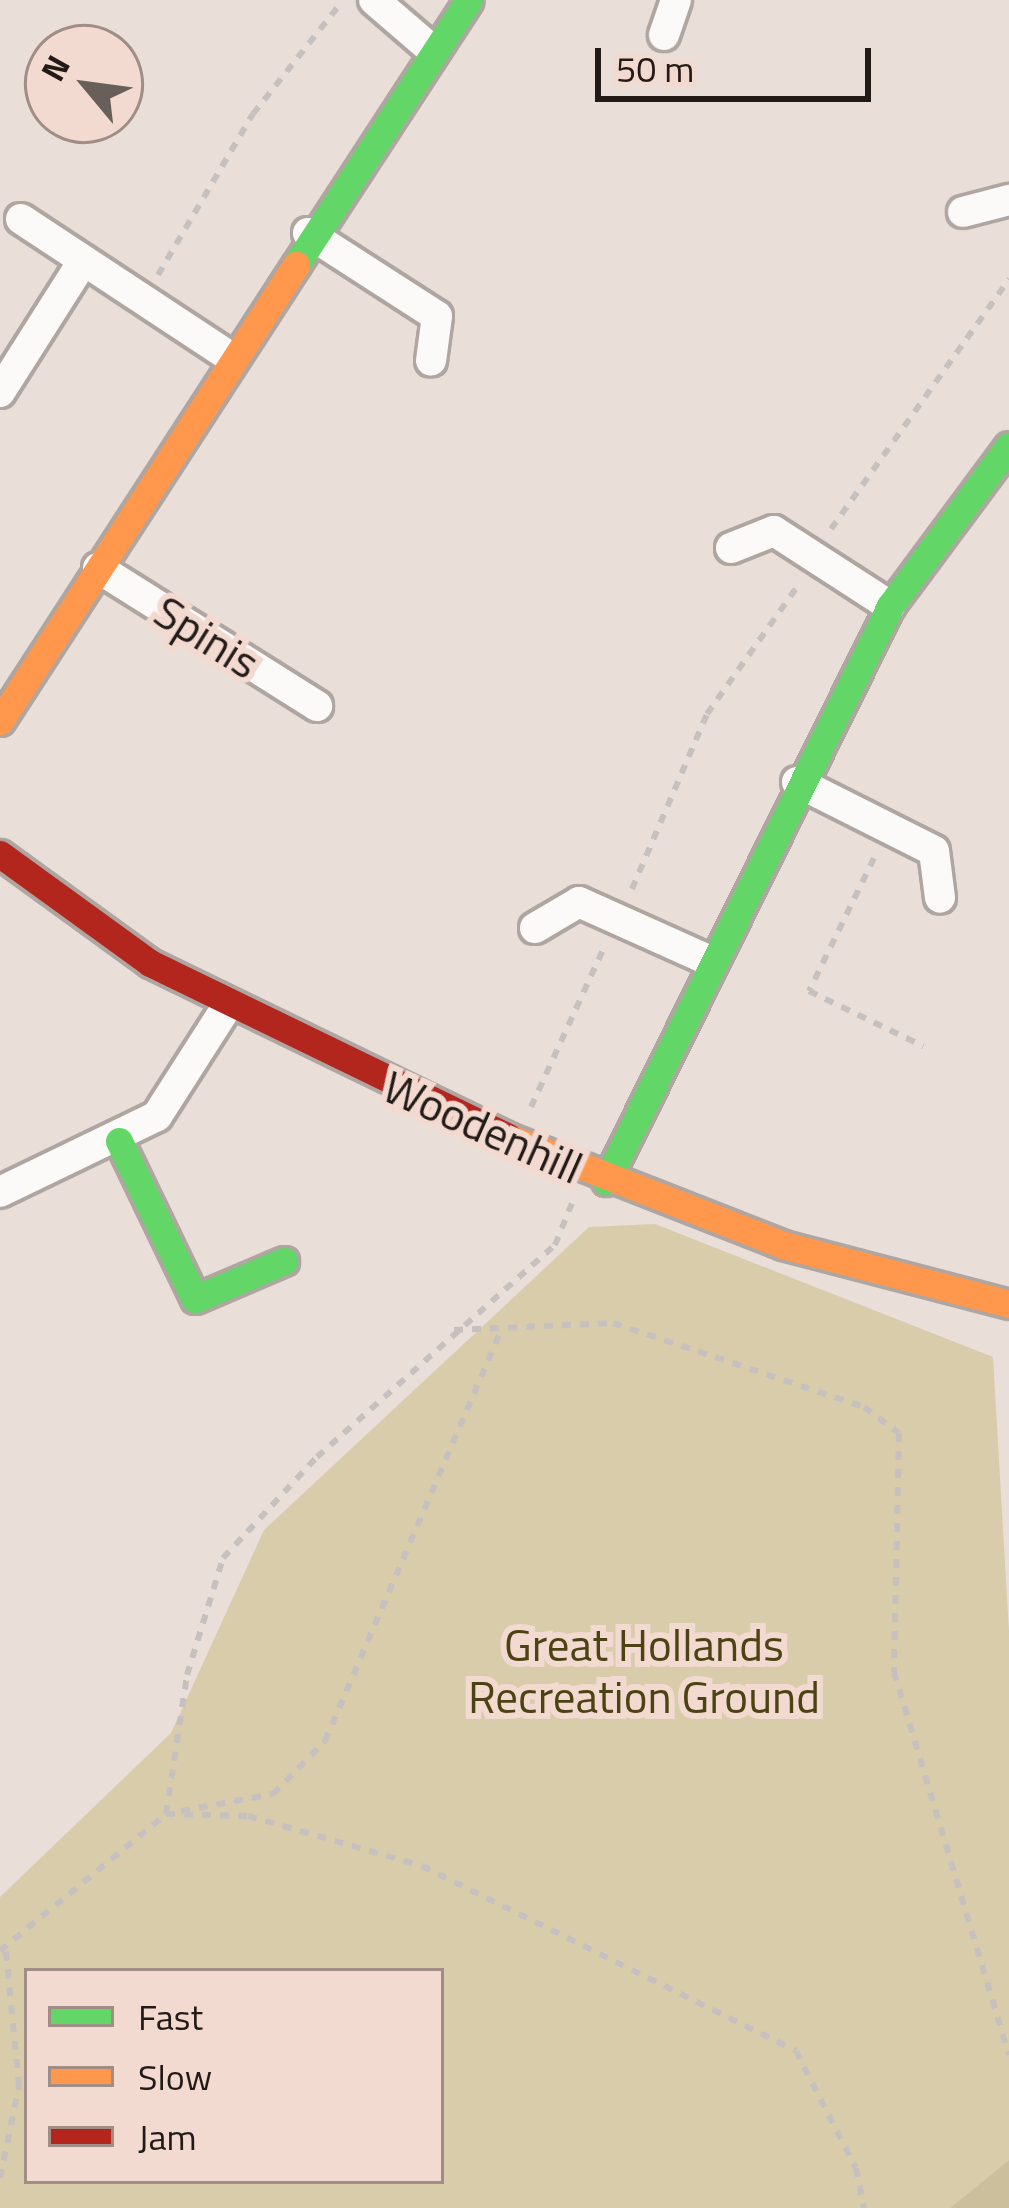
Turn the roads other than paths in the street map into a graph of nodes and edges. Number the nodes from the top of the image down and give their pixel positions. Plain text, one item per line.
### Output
1 (374, 0) edge
2 (469, 0) edge
3 (676, 0) edge
4 (664, 35) dead end
5 (431, 49) junction
6 (1009, 200) edge
7 (963, 212) dead end
8 (21, 220) dead end
9 (308, 233) junction
10 (83, 261) junction
11 (230, 357) junction
12 (431, 361) dead end
13 (0, 392) edge
14 (1009, 446) edge
15 (731, 548) dead end
16 (98, 568) junction
17 (890, 606) junction
18 (317, 706) dead end
19 (0, 721) edge
20 (797, 782) junction
21 (0, 854) edge
22 (940, 898) dead end
23 (535, 928) dead end
24 (710, 962) junction
25 (228, 1005) junction
26 (118, 1141) junction
27 (596, 1176) junction
28 (0, 1192) edge
29 (284, 1261) dead end
30 (1009, 1304) edge

1 - 5 street
2 - 5 street
3 - 4 street
5 - 9 street
6 - 7 street
8 - 10 street
9 - 11 street
9 - 12 street
10 - 11 street
10 - 13 street
11 - 16 street
14 - 17 street
15 - 17 street
16 - 18 street, Spinis
16 - 19 street
17 - 20 street
20 - 22 street
20 - 24 street
21 - 25 street, Woodenhill
23 - 24 street
24 - 27 street
25 - 26 street
25 - 27 street, Woodenhill
26 - 28 street
26 - 29 street
27 - 30 street, Woodenhill

